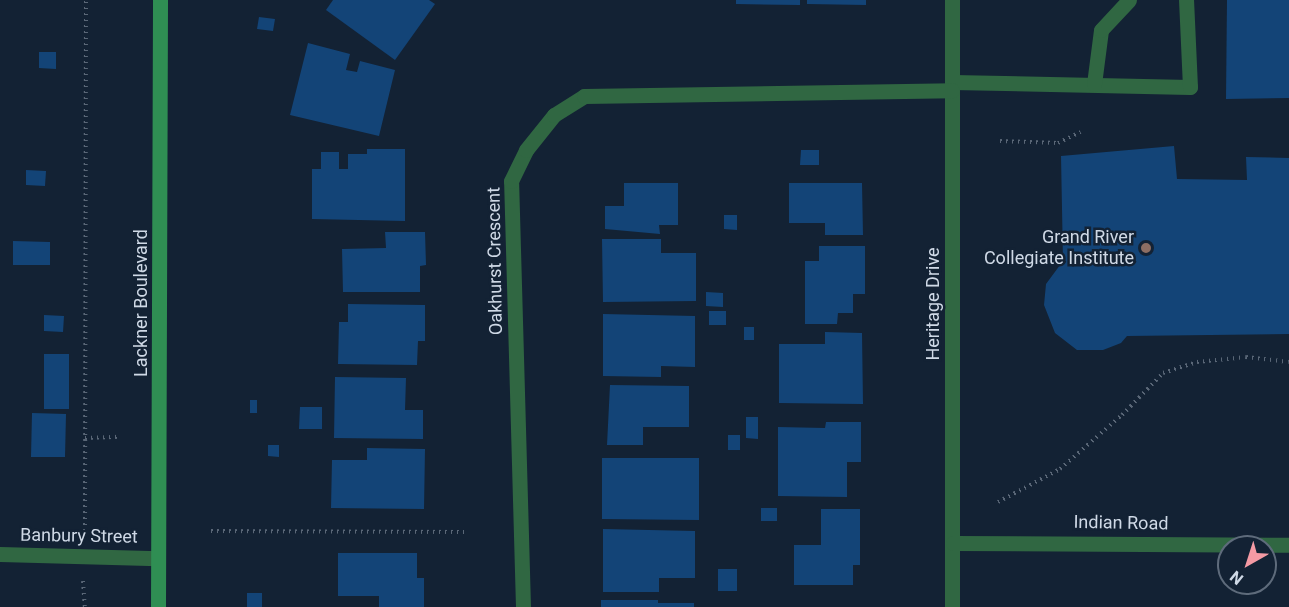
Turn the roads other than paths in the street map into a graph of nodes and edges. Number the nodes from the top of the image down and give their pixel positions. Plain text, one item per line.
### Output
1 (160, 0) edge
2 (952, 0) edge
3 (1129, 0) edge
4 (1186, 0) edge
5 (1094, 84) junction
6 (952, 86) junction
7 (953, 543) junction
8 (1289, 545) edge
9 (0, 554) edge
10 (158, 558) junction
11 (158, 607) edge
12 (523, 607) edge
13 (952, 607) edge

1 - 10 main road, Lackner Boulevard
2 - 6 street, Heritage Drive
3 - 5 street
4 - 5 street, Oakhurst Crescent
5 - 6 street, Oakhurst Crescent
6 - 7 street, Heritage Drive
6 - 12 street, Oakhurst Crescent
7 - 8 street, Indian Road
7 - 13 street, Heritage Drive
9 - 10 street, Banbury Street
10 - 11 main road, Lackner Boulevard

